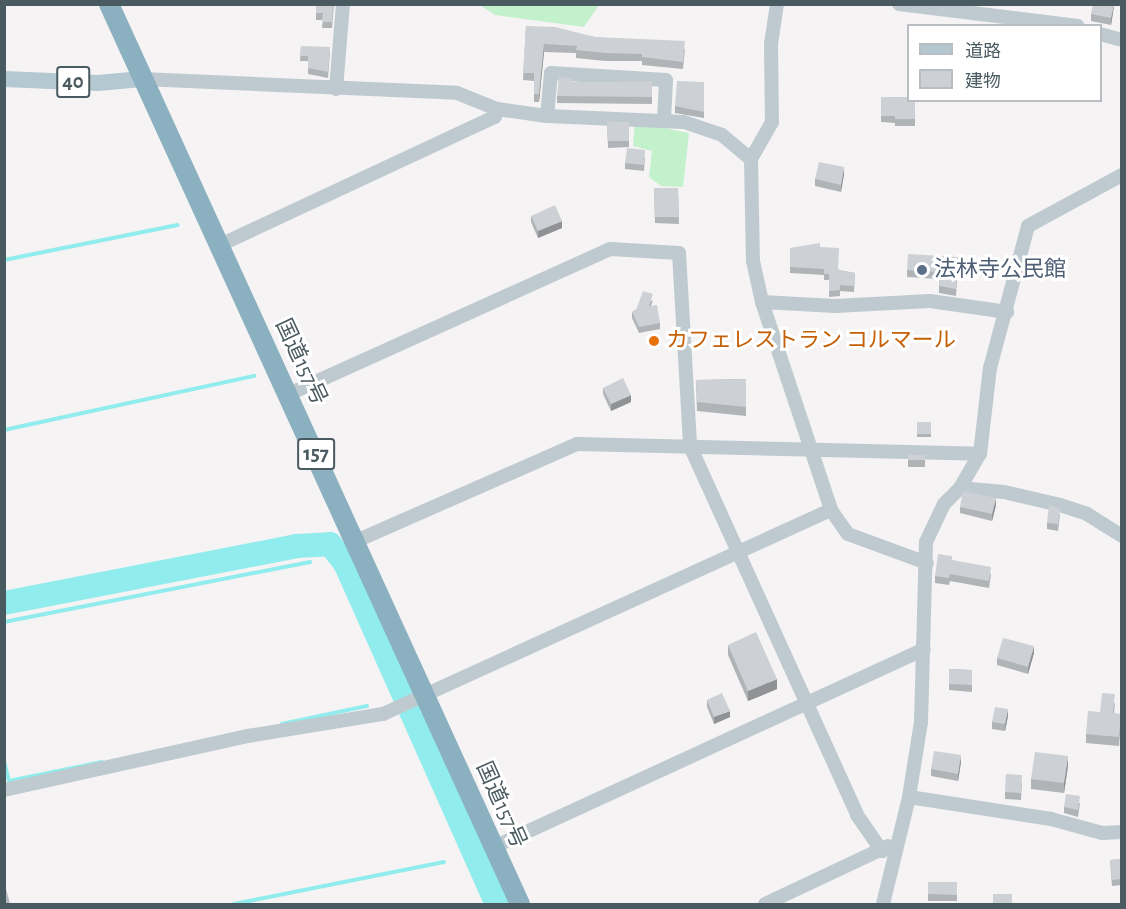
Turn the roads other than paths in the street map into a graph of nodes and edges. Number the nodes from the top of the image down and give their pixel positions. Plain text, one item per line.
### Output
1 (109, 4) edge
2 (343, 4) edge
3 (777, 4) edge
4 (899, 4) edge
5 (1062, 24) edge
6 (1102, 34) edge
7 (1122, 40) edge
8 (4, 79) edge
9 (142, 79) junction
10 (336, 89) junction
11 (497, 109) junction
12 (547, 116) junction
13 (664, 121) junction
14 (751, 159) junction
15 (1122, 175) edge
16 (220, 245) junction
17 (762, 302) junction
18 (1007, 312) junction
19 (289, 394) junction
20 (690, 446) junction
21 (808, 447) junction
22 (980, 454) junction
23 (960, 488) junction
24 (831, 510) junction
25 (1122, 537) edge
26 (357, 541) junction
27 (735, 553) junction
28 (927, 563) junction
29 (924, 649) junction
30 (420, 696) junction
31 (806, 704) junction
32 (4, 790) edge
33 (909, 797) junction
34 (1122, 832) edge
35 (898, 840) junction
36 (494, 847) junction
37 (882, 851) junction
38 (520, 904) edge
39 (765, 904) edge
40 (883, 904) edge

1 - 9 highway, 国道157号 / 157
2 - 10 street
3 - 14 street
4 - 5 street
6 - 7 street
8 - 9 main road, 40
9 - 10 street
9 - 16 highway, 国道157号 / 157
10 - 11 street
11 - 12 street
11 - 16 street
12 - 13 street
12 - 13 street
13 - 14 street
14 - 17 street
15 - 18 street
16 - 19 highway, 国道157号 / 157
17 - 18 street
17 - 21 street
18 - 22 street
19 - 20 street
19 - 26 highway, 国道157号 / 157
20 - 21 street
20 - 26 street
20 - 27 street
21 - 22 street
21 - 24 street
22 - 23 street
23 - 25 street
23 - 28 street
24 - 27 street
24 - 28 street
26 - 30 highway, 国道157号 / 157
27 - 30 street
27 - 31 street
28 - 29 street
29 - 31 street
29 - 33 street
30 - 32 street
30 - 36 highway, 国道157号 / 157
31 - 36 street
31 - 37 street
33 - 34 street
33 - 35 street
35 - 37 street
35 - 40 street
36 - 38 highway, 国道157号 / 157
37 - 39 street

